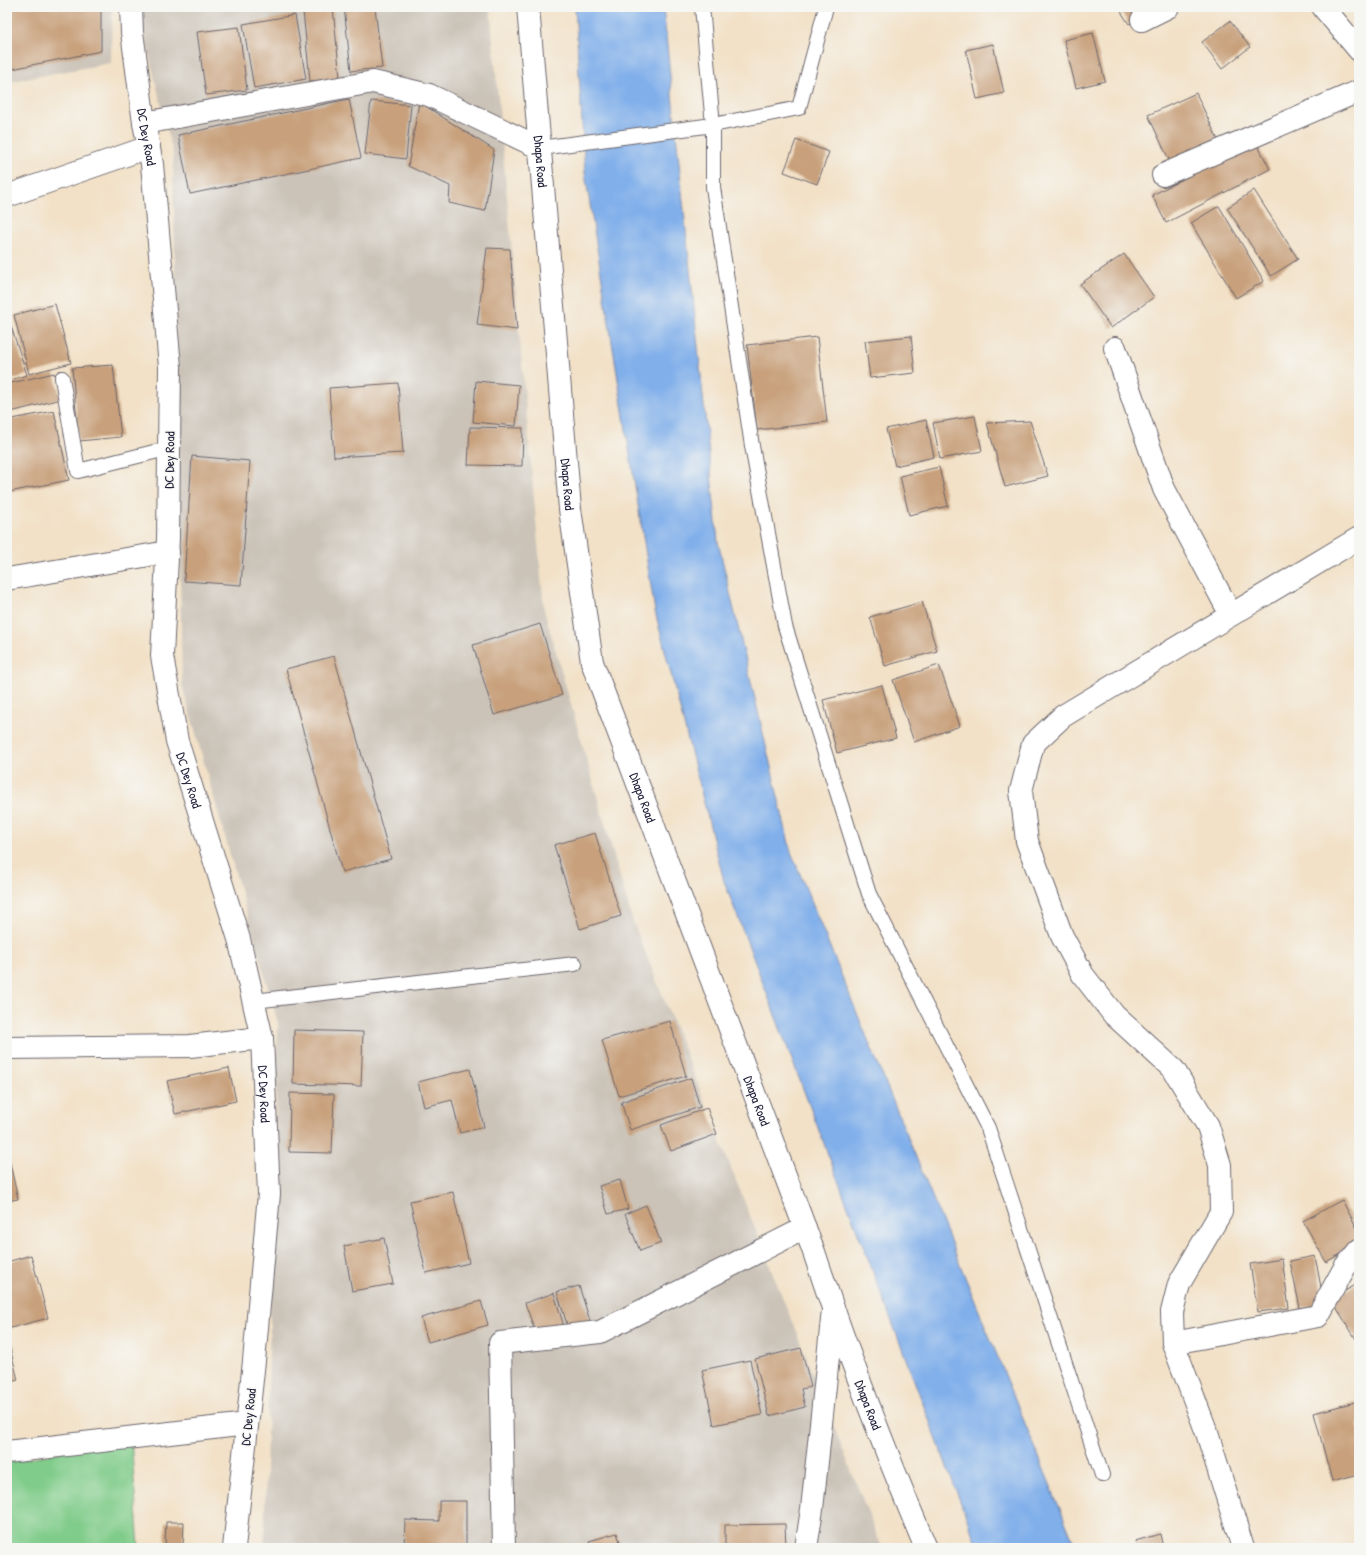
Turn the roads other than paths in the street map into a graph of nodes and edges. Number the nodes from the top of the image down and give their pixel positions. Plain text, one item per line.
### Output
1 (131, 7) edge
2 (528, 7) edge
3 (702, 7) edge
4 (826, 7) edge
5 (1168, 7) edge
6 (1323, 7) edge
7 (1142, 20) dead end
8 (1359, 50) edge
9 (1359, 91) edge
10 (144, 123) junction
11 (713, 125) junction
12 (149, 147) junction
13 (540, 148) junction
14 (1163, 175) dead end
15 (7, 196) edge
16 (1115, 348) dead end
17 (62, 378) dead end
18 (170, 448) junction
19 (1359, 538) edge
20 (168, 552) junction
21 (7, 578) edge
22 (1231, 615) junction
23 (575, 964) dead end
24 (254, 1001) junction
25 (262, 1038) junction
26 (7, 1048) edge
27 (805, 1228) junction
28 (1359, 1250) edge
29 (833, 1310) junction
30 (1173, 1343) junction
31 (247, 1424) junction
32 (7, 1452) edge
33 (1102, 1475) dead end
34 (234, 1548) edge
35 (504, 1548) edge
36 (806, 1548) edge
37 (926, 1548) edge
38 (1243, 1548) edge

1 - 10 street, DC Dey Road
2 - 13 street, Dhapa Road
3 - 11 lane
4 - 11 lane
5 - 7 street
6 - 8 street
9 - 14 street
10 - 12 street, DC Dey Road
10 - 13 street
11 - 13 lane
11 - 33 lane
12 - 15 street
12 - 18 street, DC Dey Road
13 - 27 street, Dhapa Road
16 - 22 street
17 - 18 lane
18 - 20 street, DC Dey Road
19 - 22 street
20 - 21 street
20 - 24 street, DC Dey Road
22 - 30 street
23 - 24 lane
24 - 25 street, DC Dey Road
25 - 26 street
25 - 31 street, DC Dey Road
27 - 29 street, Dhapa Road
27 - 35 street
28 - 30 street
29 - 36 street
29 - 37 street, Dhapa Road
30 - 38 street
31 - 32 street
31 - 34 street, DC Dey Road

